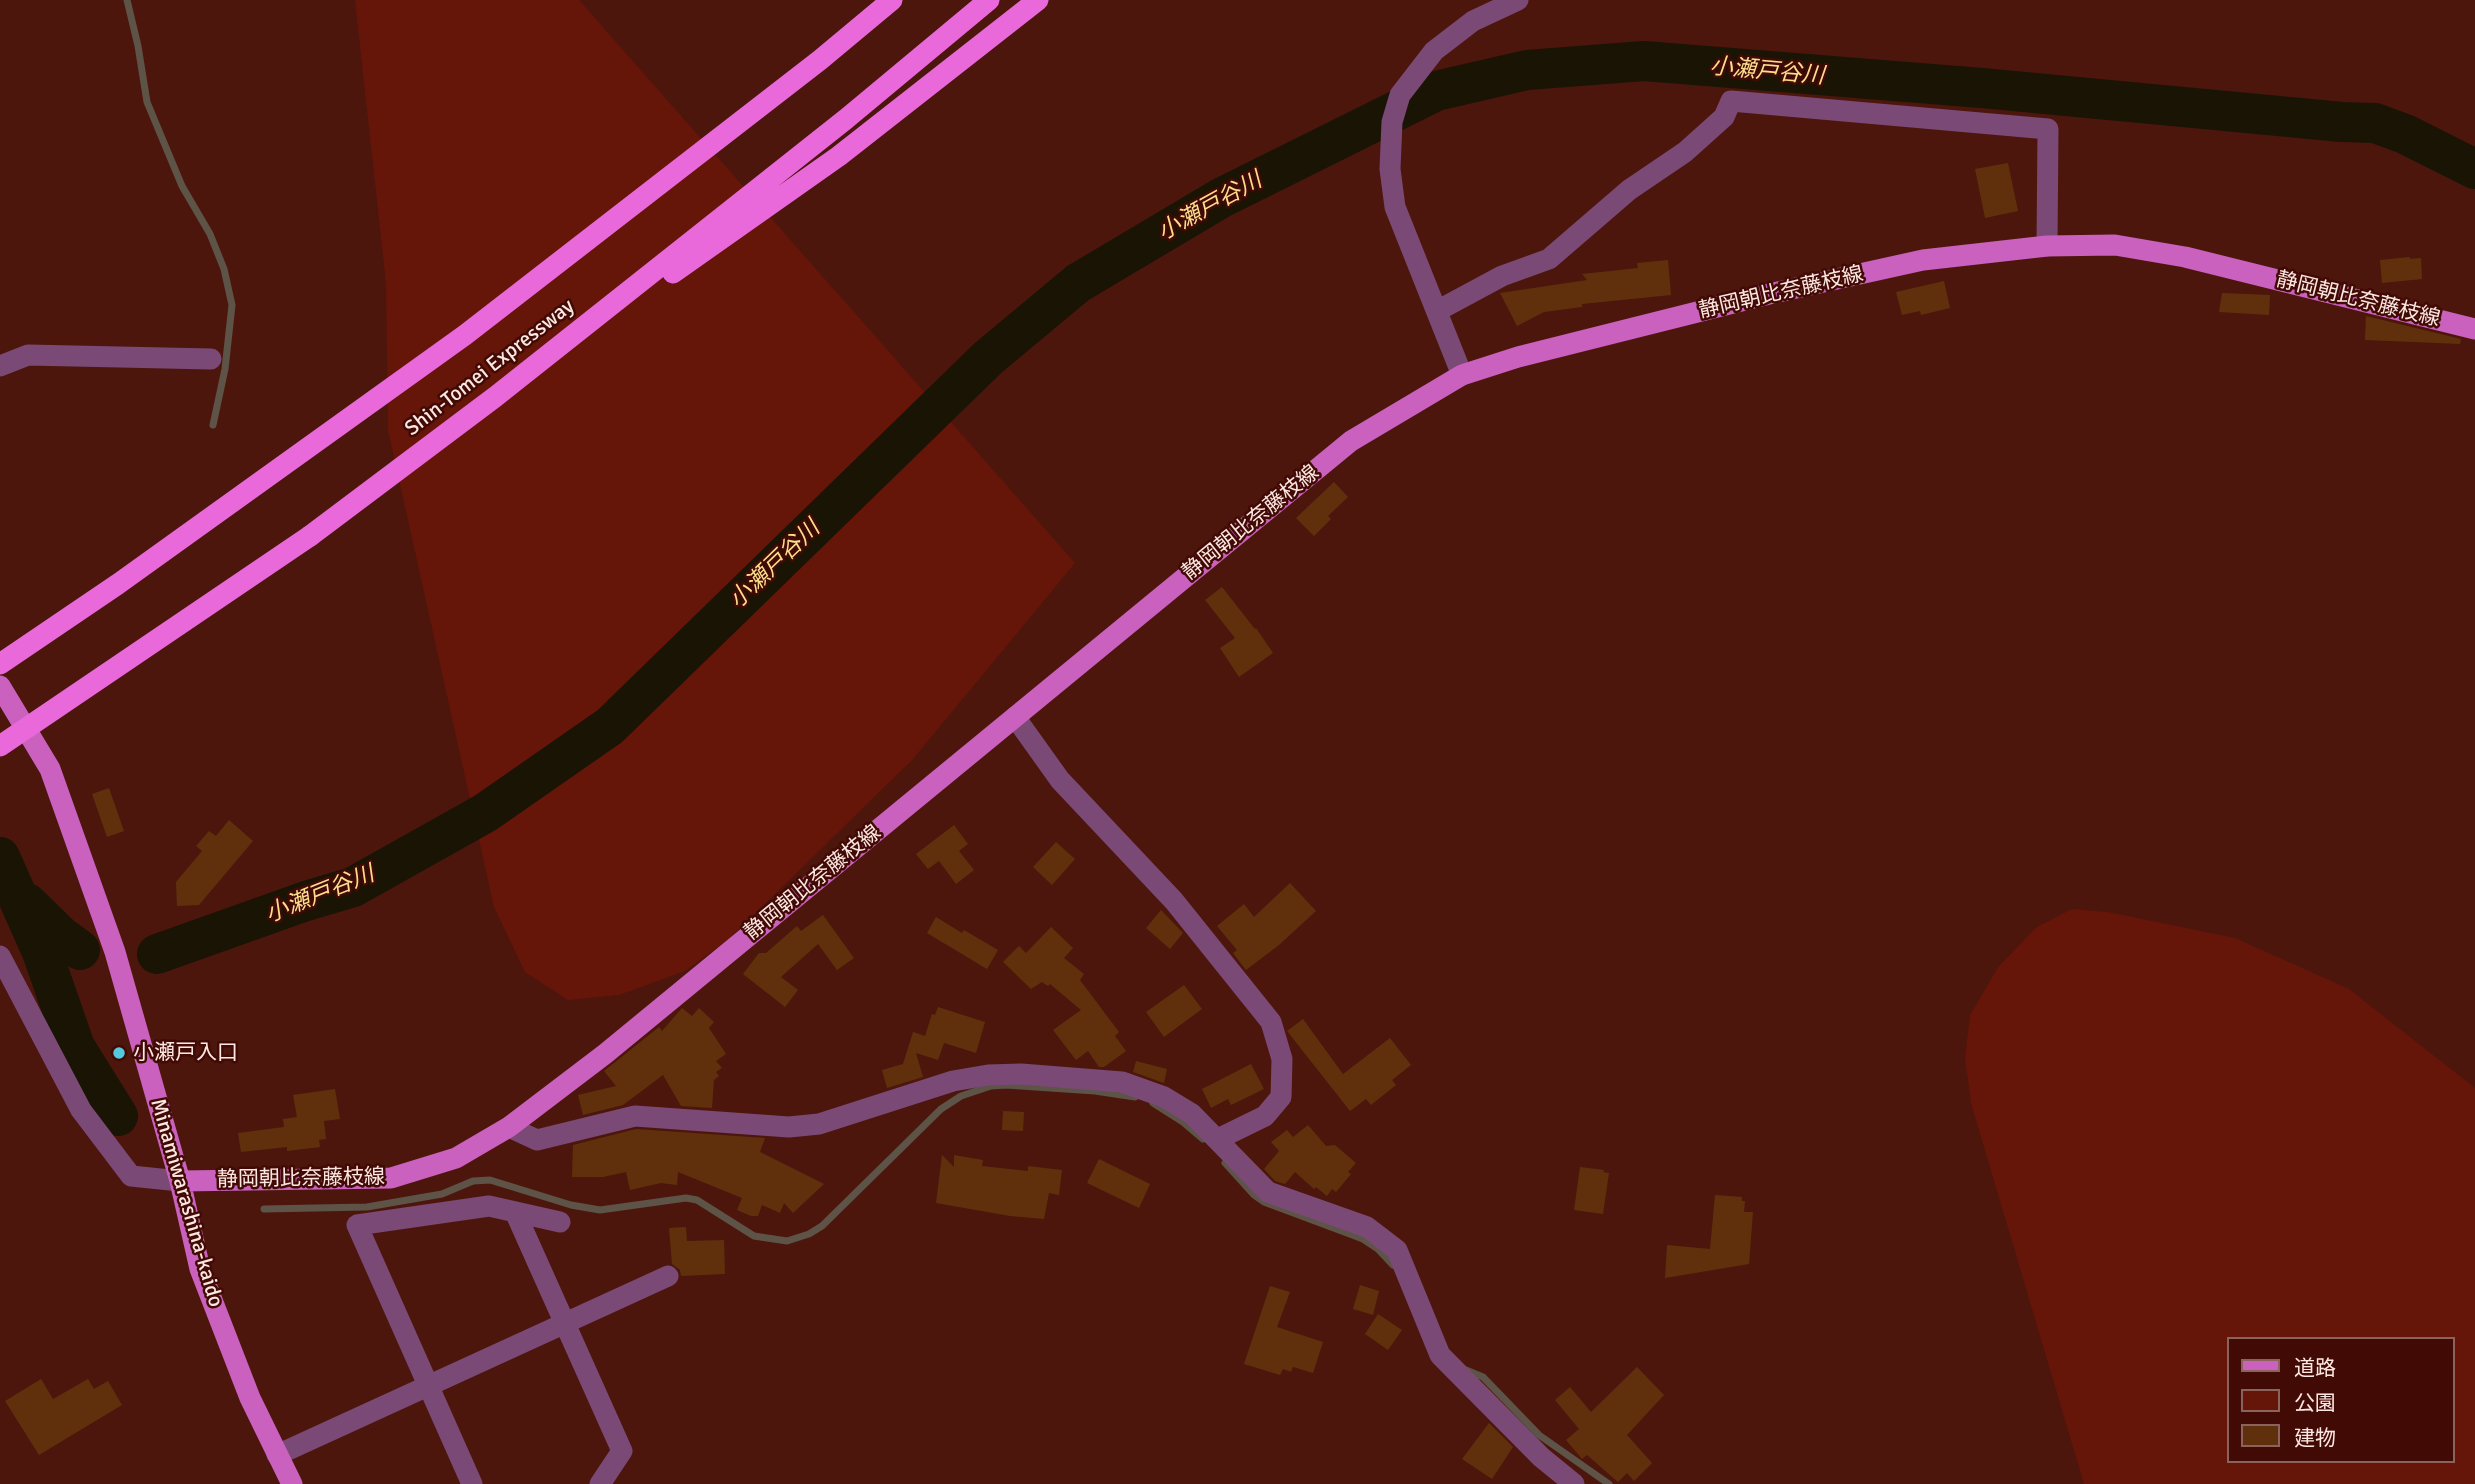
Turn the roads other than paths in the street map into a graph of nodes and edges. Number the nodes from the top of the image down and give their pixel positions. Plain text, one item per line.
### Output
1 (892, 0) edge
2 (989, 0) edge
3 (1038, 0) edge
4 (1518, 0) edge
5 (2047, 246) junction
6 (1437, 311) junction
7 (2475, 328) edge
8 (211, 359) dead end
9 (0, 366) edge
10 (1462, 374) junction
11 (495, 397) junction
12 (0, 664) edge
13 (2, 692) edge
14 (1015, 717) junction
15 (0, 747) edge
16 (0, 956) edge
17 (509, 1128) junction
18 (1218, 1139) junction
19 (180, 1181) junction
20 (515, 1212) junction
21 (560, 1222) dead end
22 (668, 1276) dead end
23 (564, 1322) junction
24 (427, 1384) junction
25 (277, 1455) junction
26 (292, 1484) edge
27 (472, 1484) edge
28 (600, 1484) edge
29 (1574, 1484) edge

1 - 12 highway, Shin-Tomei Expressway
2 - 11 highway, Shin-Tomei Expressway
3 - 11 highway
4 - 6 street
5 - 6 street
5 - 7 main road, 静岡朝比奈藤枝線
5 - 10 main road, 静岡朝比奈藤枝線
6 - 10 street
8 - 9 street
10 - 14 main road, 静岡朝比奈藤枝線
11 - 15 highway, Shin-Tomei Expressway, bridge
13 - 19 main road, Minamiwarashina-kaido
14 - 17 main road, 静岡朝比奈藤枝線
14 - 18 street
16 - 19 street
17 - 18 street
17 - 19 main road, 静岡朝比奈藤枝線
18 - 29 street
19 - 25 main road, Minamiwarashina-kaido
20 - 21 street
20 - 23 street
20 - 24 street
22 - 23 street
23 - 24 street
23 - 28 street
24 - 25 street
24 - 27 street
25 - 26 main road, Minamiwarashina-kaido

